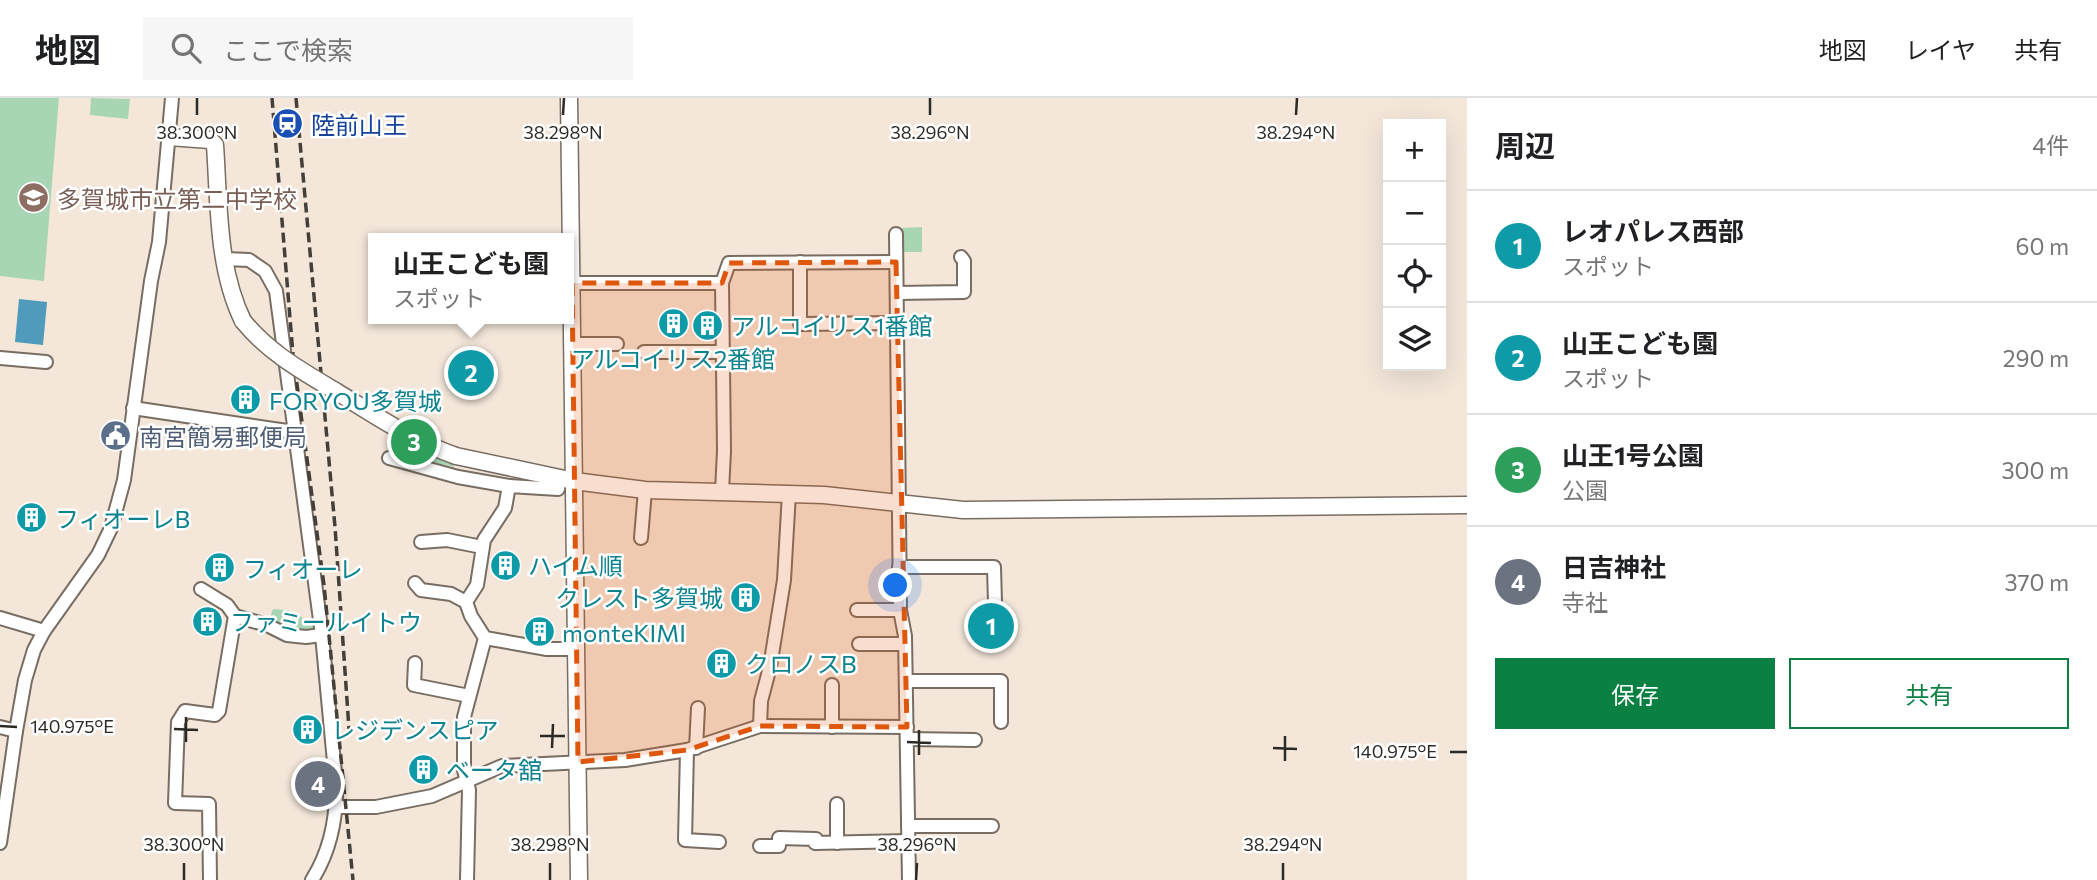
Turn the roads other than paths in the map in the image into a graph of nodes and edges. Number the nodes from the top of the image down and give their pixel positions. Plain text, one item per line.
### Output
1 (172, 98) edge
2 (569, 98) edge
3 (169, 137) junction
4 (571, 233) edge
5 (896, 234) dead end
6 (961, 257) dead end
7 (225, 259) junction
8 (800, 262) junction
9 (896, 262) junction
10 (574, 283) edge
11 (722, 283) junction
12 (897, 293) junction
13 (897, 323) junction
14 (573, 324) edge
15 (573, 344) junction
16 (617, 344) dead end
17 (644, 352) dead end
18 (723, 352) junction
19 (0, 358) edge
20 (46, 362) dead end
21 (133, 408) junction
22 (294, 432) junction
23 (389, 458) dead end
24 (567, 480) junction
25 (509, 486) junction
26 (645, 490) junction
27 (722, 491) junction
28 (789, 493) junction
29 (898, 503) junction
30 (1467, 505) edge
31 (641, 538) dead end
32 (421, 542) dead end
33 (482, 547) junction
34 (899, 567) junction
35 (415, 583) dead end
36 (201, 589) dead end
37 (466, 602) junction
38 (995, 603) dead end
39 (857, 610) dead end
40 (900, 610) junction
41 (235, 616) junction
42 (0, 618) edge
43 (44, 631) junction
44 (322, 635) junction
45 (485, 638) junction
46 (859, 644) dead end
47 (905, 644) junction
48 (576, 649) junction
49 (415, 663) dead end
50 (906, 681) junction
51 (832, 685) dead end
52 (469, 696) junction
53 (698, 708) dead end
54 (1001, 722) dead end
55 (760, 726) junction
56 (0, 727) edge
57 (832, 727) junction
58 (16, 731) junction
59 (907, 733) junction
60 (975, 740) dead end
61 (692, 749) junction
62 (578, 762) junction
63 (466, 781) junction
64 (837, 804) dead end
65 (337, 807) junction
66 (908, 826) junction
67 (992, 826) dead end
68 (909, 841) junction
69 (0, 842) edge
70 (719, 842) dead end
71 (837, 843) junction
72 (760, 846) dead end
73 (210, 880) edge
74 (312, 880) edge
75 (467, 880) edge
76 (579, 880) edge
77 (909, 880) edge

1 - 3 street
2 - 4 street
3 - 7 street
3 - 21 street
5 - 9 street
6 - 12 street
7 - 22 street
7 - 24 street, bridge
8 - 9 street
8 - 11 street
8 - 13 street
9 - 12 street
10 - 11 street
11 - 18 street
12 - 13 street
13 - 29 street
14 - 15 street
15 - 16 street
15 - 24 street
17 - 18 street
18 - 27 street
19 - 20 street
21 - 22 street
21 - 43 street
22 - 44 street
23 - 25 street
24 - 25 street
24 - 26 street
24 - 48 street
25 - 33 street
26 - 27 street
26 - 31 street
27 - 28 street
28 - 29 street
28 - 55 street
29 - 30 street
29 - 34 street
32 - 33 street
33 - 37 street
34 - 38 street
34 - 40 street
35 - 37 street
36 - 41 street
37 - 45 street
39 - 40 street
40 - 47 street
41 - 44 street
41 - 73 street
42 - 43 street
43 - 58 street
44 - 65 street
45 - 48 street
45 - 52 street
46 - 47 street
47 - 50 street
48 - 62 street
49 - 52 street
50 - 54 street
50 - 59 street
51 - 57 street
52 - 63 street
53 - 61 street
55 - 57 street
55 - 61 street
56 - 58 street
57 - 59 street
58 - 69 street
59 - 60 street
59 - 66 street
61 - 62 street
61 - 70 street
62 - 63 street
62 - 76 street
63 - 65 street
63 - 75 street
64 - 71 street
65 - 74 street
66 - 67 street
66 - 68 street
68 - 71 street
68 - 77 street
71 - 72 street

